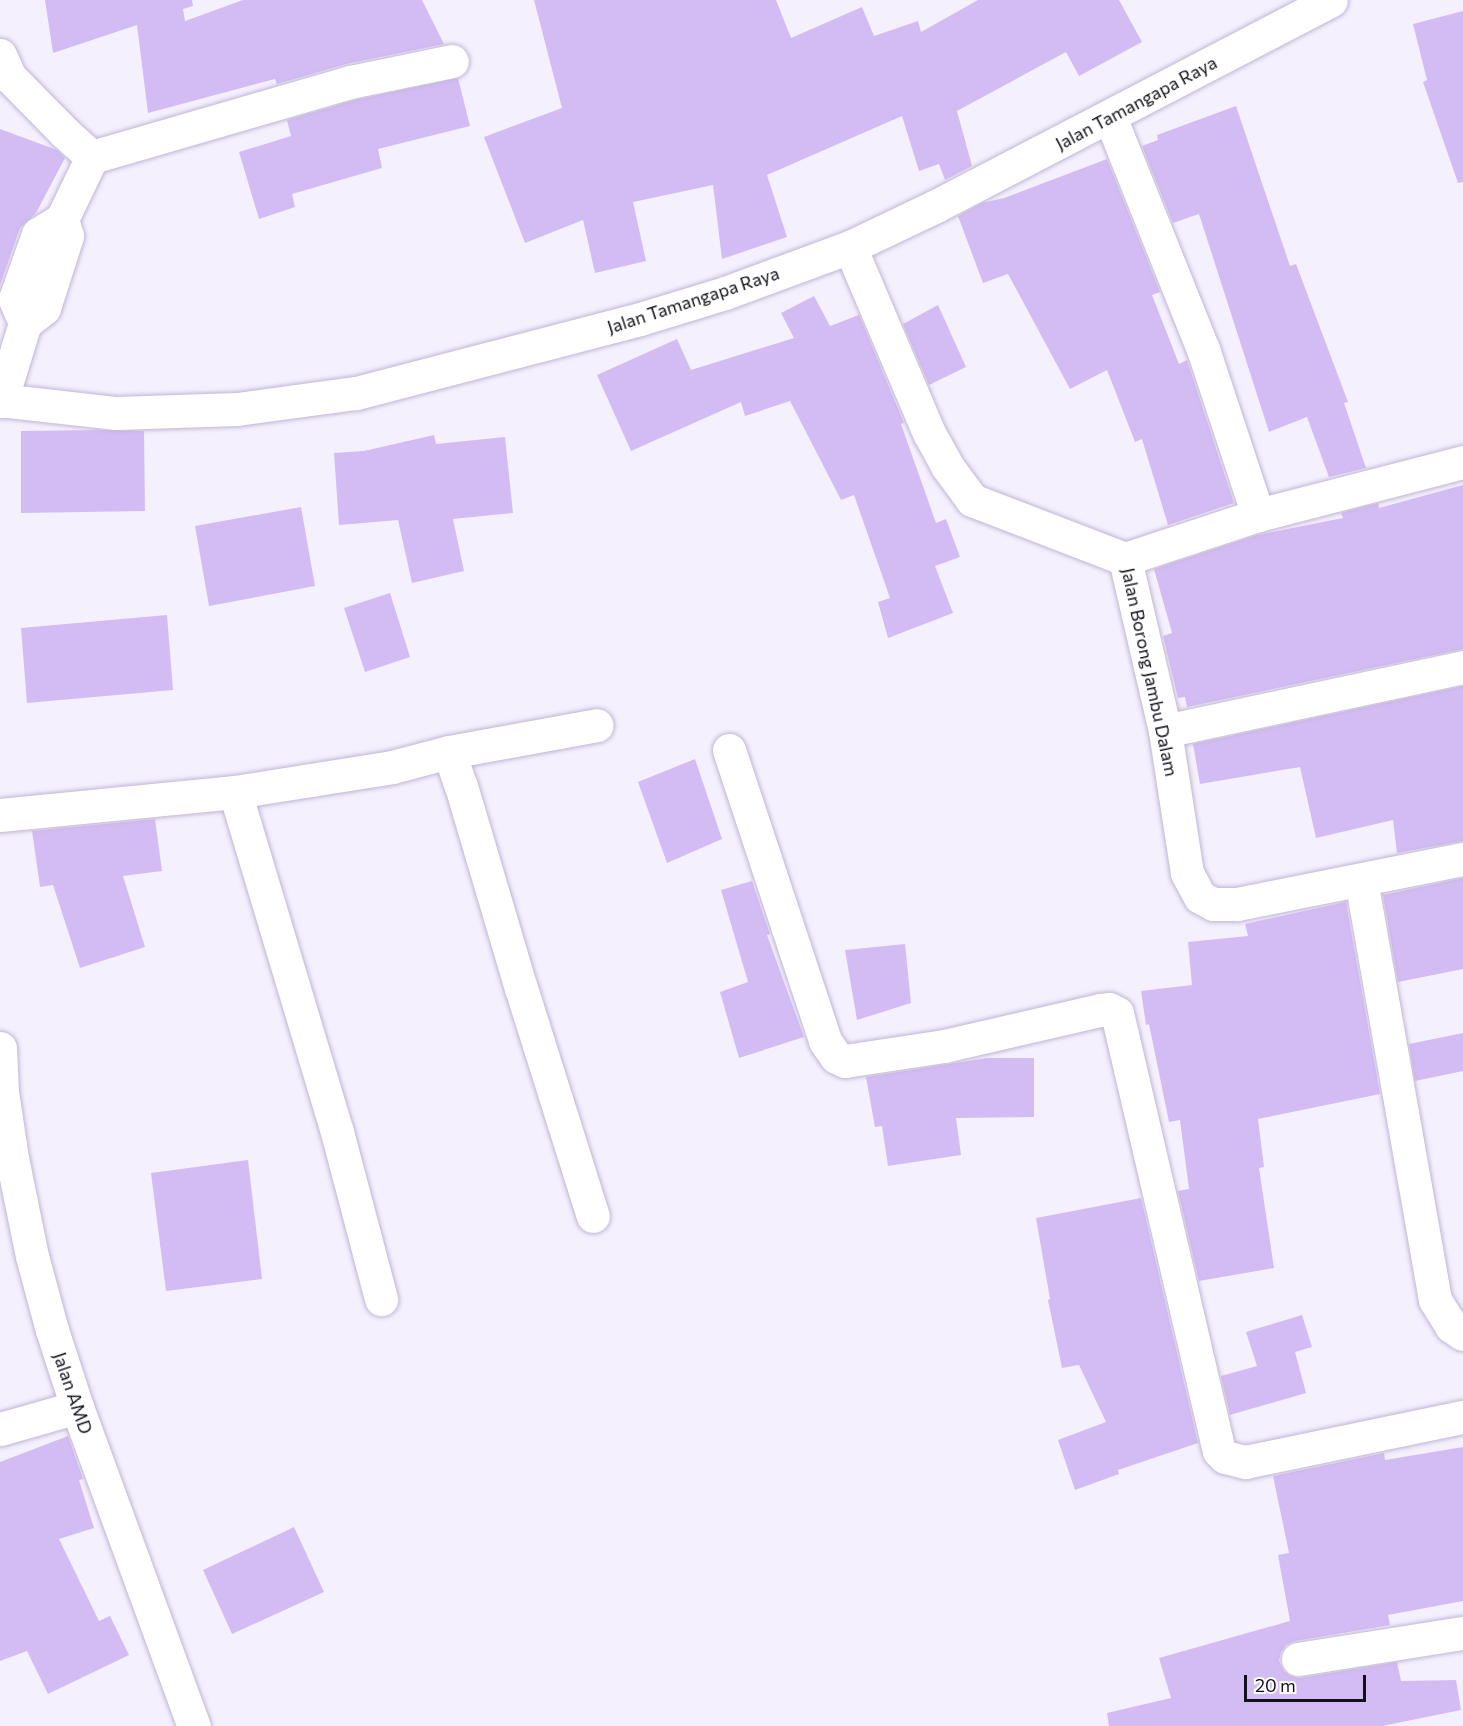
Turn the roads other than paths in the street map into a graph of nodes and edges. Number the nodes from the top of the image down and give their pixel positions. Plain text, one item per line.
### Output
1 (1321, 2) edge
2 (0, 55) edge
3 (452, 61) dead end
4 (1110, 117) junction
5 (92, 157) junction
6 (850, 246) junction
7 (0, 402) edge
8 (1463, 462) edge
9 (1258, 515) junction
10 (1125, 559) junction
11 (1463, 667) edge
12 (597, 725) dead end
13 (1165, 731) junction
14 (729, 750) dead end
15 (449, 752) junction
16 (235, 792) junction
17 (0, 815) edge
18 (1463, 859) edge
19 (1361, 880) junction
20 (0, 1048) edge
21 (1, 1092) edge
22 (593, 1216) dead end
23 (381, 1299) dead end
24 (1463, 1334) edge
25 (77, 1407) junction
26 (1463, 1416) edge
27 (0, 1429) edge
28 (1463, 1633) edge
29 (1298, 1659) dead end
30 (194, 1726) edge

1 - 4 street, Jalan Tamangapa Raya
2 - 5 street
3 - 5 street
4 - 6 street, Jalan Tamangapa Raya
4 - 9 street
5 - 7 street
6 - 7 street, Jalan Tamangapa Raya
6 - 10 street
8 - 9 street, Jalan Borong Jambu Dalam
9 - 10 street, Jalan Borong Jambu Dalam
10 - 13 street, Jalan Borong Jambu Dalam
11 - 13 street
12 - 15 street
13 - 19 street, Jalan Borong Jambu Dalam
14 - 26 street
15 - 16 street
15 - 22 street
16 - 17 street
16 - 23 street
18 - 19 street, Jalan Borong Jambu Dalam
19 - 24 street
20 - 21 street, Jalan AMD
21 - 25 street, Jalan AMD
25 - 27 street
25 - 30 street, Jalan AMD
28 - 29 street

